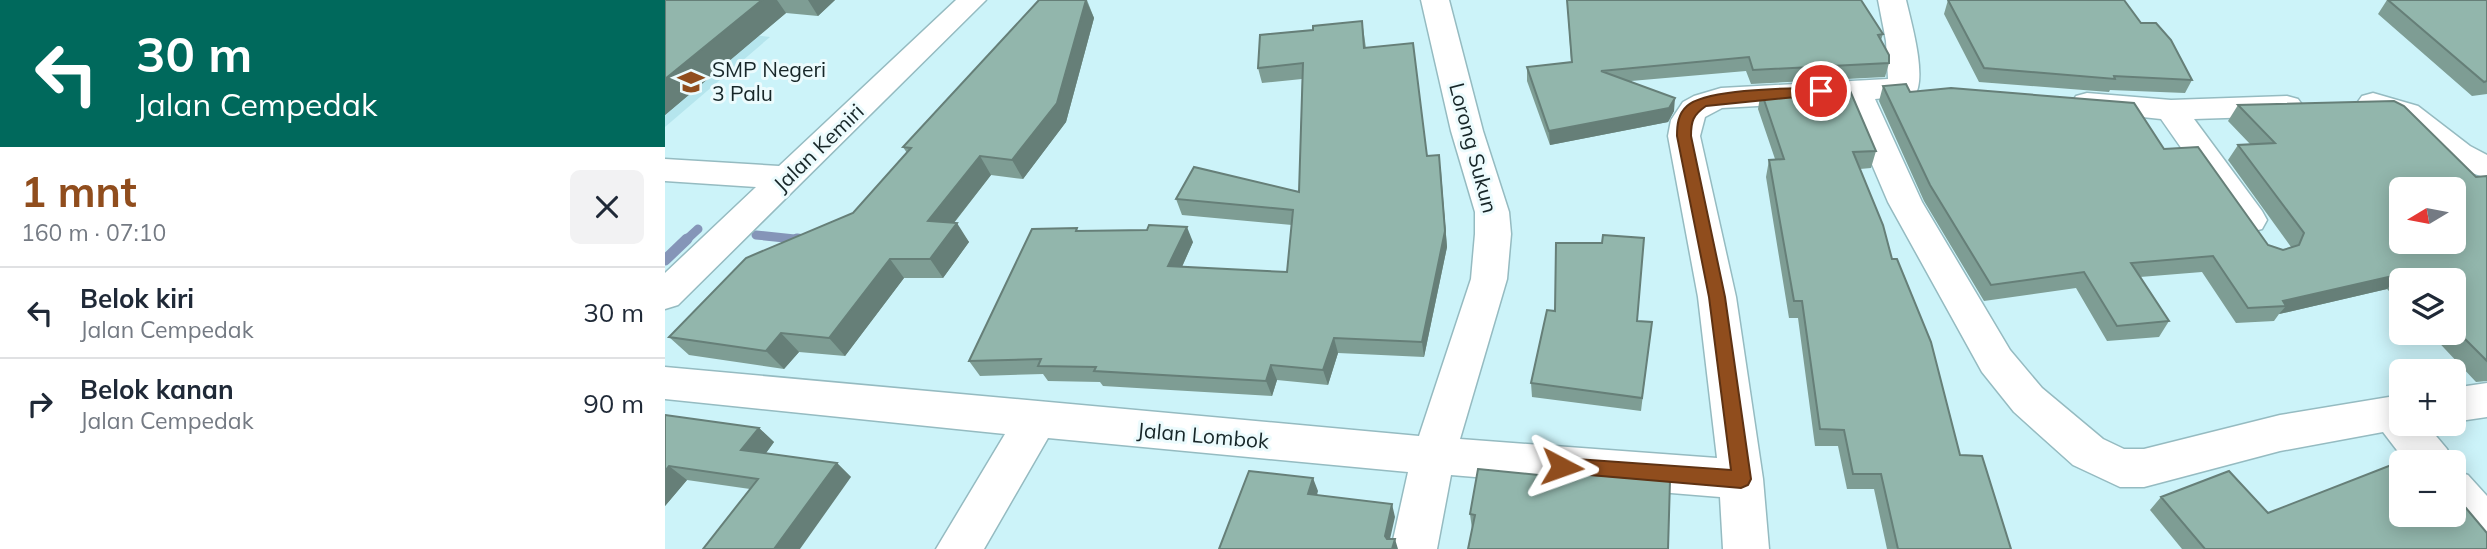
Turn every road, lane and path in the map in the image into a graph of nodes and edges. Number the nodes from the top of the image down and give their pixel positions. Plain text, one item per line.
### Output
1 (972, 0) edge
2 (1435, 0) edge
3 (1892, 0) edge
4 (1855, 89) junction
5 (2053, 99) edge
6 (2171, 110) junction
7 (2487, 167) edge
8 (665, 170) edge
9 (788, 178) junction
10 (2272, 250) edge
11 (665, 295) edge
12 (665, 383) edge
13 (2487, 400) edge
14 (2466, 403) edge
15 (2389, 413) edge
16 (1036, 421) junction
17 (1433, 457) junction
18 (1741, 479) junction
19 (2466, 504) edge
20 (2487, 529) edge
21 (959, 549) edge
22 (1414, 549) edge
23 (1746, 549) edge

1 - 9 street, Jalan Kemiri
2 - 17 street, Lorong Sukun
3 - 4 street
4 - 15 street
4 - 18 street
5 - 6 street
6 - 7 street
6 - 10 street
8 - 9 street
9 - 11 street, Jalan Kemiri
12 - 16 street, Jalan Lombok
13 - 14 street
16 - 17 street, Jalan Lombok
16 - 21 street
17 - 18 street, Jalan Lombok
17 - 22 street, Lorong Sukun
18 - 23 street
19 - 20 street

